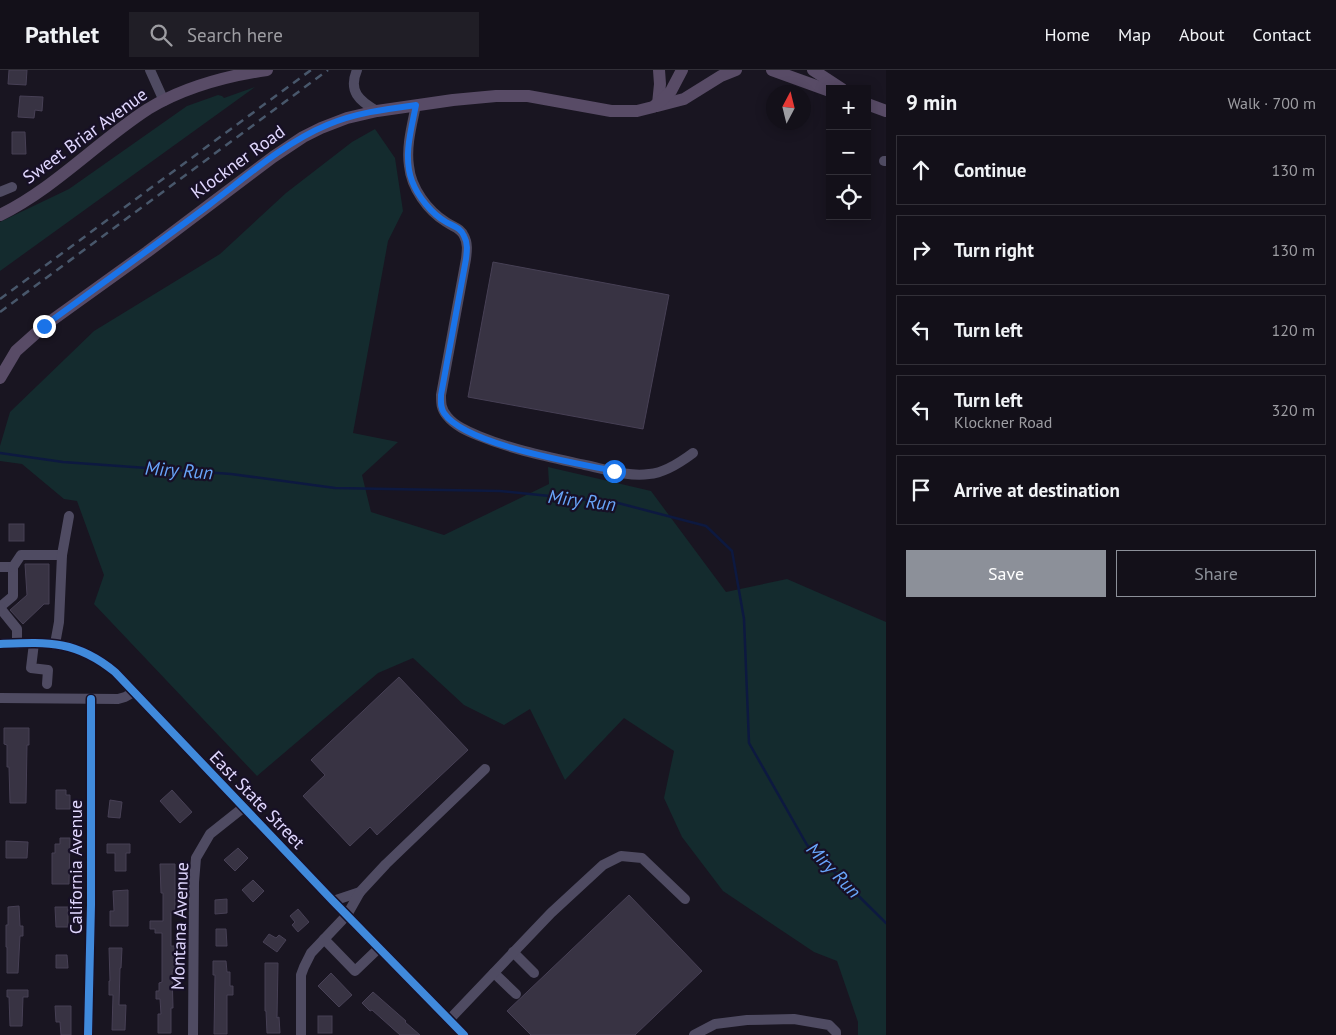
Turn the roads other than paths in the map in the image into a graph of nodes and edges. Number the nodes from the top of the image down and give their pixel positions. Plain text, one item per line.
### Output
1 (150, 70) edge
2 (266, 70) edge
3 (357, 70) edge
4 (659, 70) edge
5 (682, 70) edge
6 (736, 70) edge
7 (772, 70) edge
8 (813, 70) edge
9 (836, 85) edge
10 (826, 90) edge
11 (164, 101) junction
12 (416, 105) junction
13 (655, 105) junction
14 (871, 105) edge
15 (377, 111) junction
16 (886, 111) edge
17 (12, 187) dead end
18 (0, 192) edge
19 (0, 215) edge
20 (0, 378) edge
21 (694, 453) dead end
22 (69, 516) dead end
23 (62, 555) junction
24 (0, 567) edge
25 (13, 567) junction
26 (0, 608) edge
27 (34, 643) junction
28 (0, 644) edge
29 (17, 644) junction
30 (55, 644) junction
31 (47, 684) dead end
32 (134, 692) junction
33 (0, 698) edge
34 (91, 699) junction
35 (485, 769) dead end
36 (244, 807) junction
37 (360, 892) junction
38 (685, 899) dead end
39 (333, 901) junction
40 (347, 915) junction
41 (324, 939) junction
42 (379, 948) junction
43 (513, 952) junction
44 (494, 973) junction
45 (534, 973) dead end
46 (516, 994) dead end
47 (449, 1020) junction
48 (88, 1035) edge
49 (193, 1035) edge
50 (301, 1035) edge
51 (464, 1035) edge
52 (694, 1035) edge
53 (836, 1035) edge

1 - 11 street
2 - 11 main road, Sweet Briar Avenue
3 - 15 street
4 - 13 main road
5 - 13 main road
6 - 13 main road, Klockner Road
7 - 10 main road
8 - 9 main road
11 - 19 main road, Sweet Briar Avenue
12 - 13 main road, Klockner Road
12 - 15 main road, Klockner Road
12 - 21 street
14 - 16 main road
15 - 20 main road, Klockner Road
17 - 18 street
22 - 23 street
23 - 25 street
23 - 30 street
24 - 25 street
25 - 26 street
26 - 29 street
27 - 29 street, East State Street
27 - 30 street, East State Street
27 - 31 street
28 - 29 street, East State Street
30 - 32 street, East State Street
32 - 34 street
32 - 36 street, East State Street
33 - 34 street
34 - 48 street, California Avenue
35 - 37 street
36 - 39 street, East State Street
36 - 49 street, Montana Avenue
37 - 39 street
37 - 40 street
38 - 43 street
39 - 40 street, East State Street
40 - 41 street
40 - 42 street, East State Street
41 - 42 street
41 - 50 street
42 - 47 street, East State Street
43 - 44 street
43 - 45 street
44 - 46 street
44 - 47 street
47 - 51 street, East State Street
52 - 53 street

